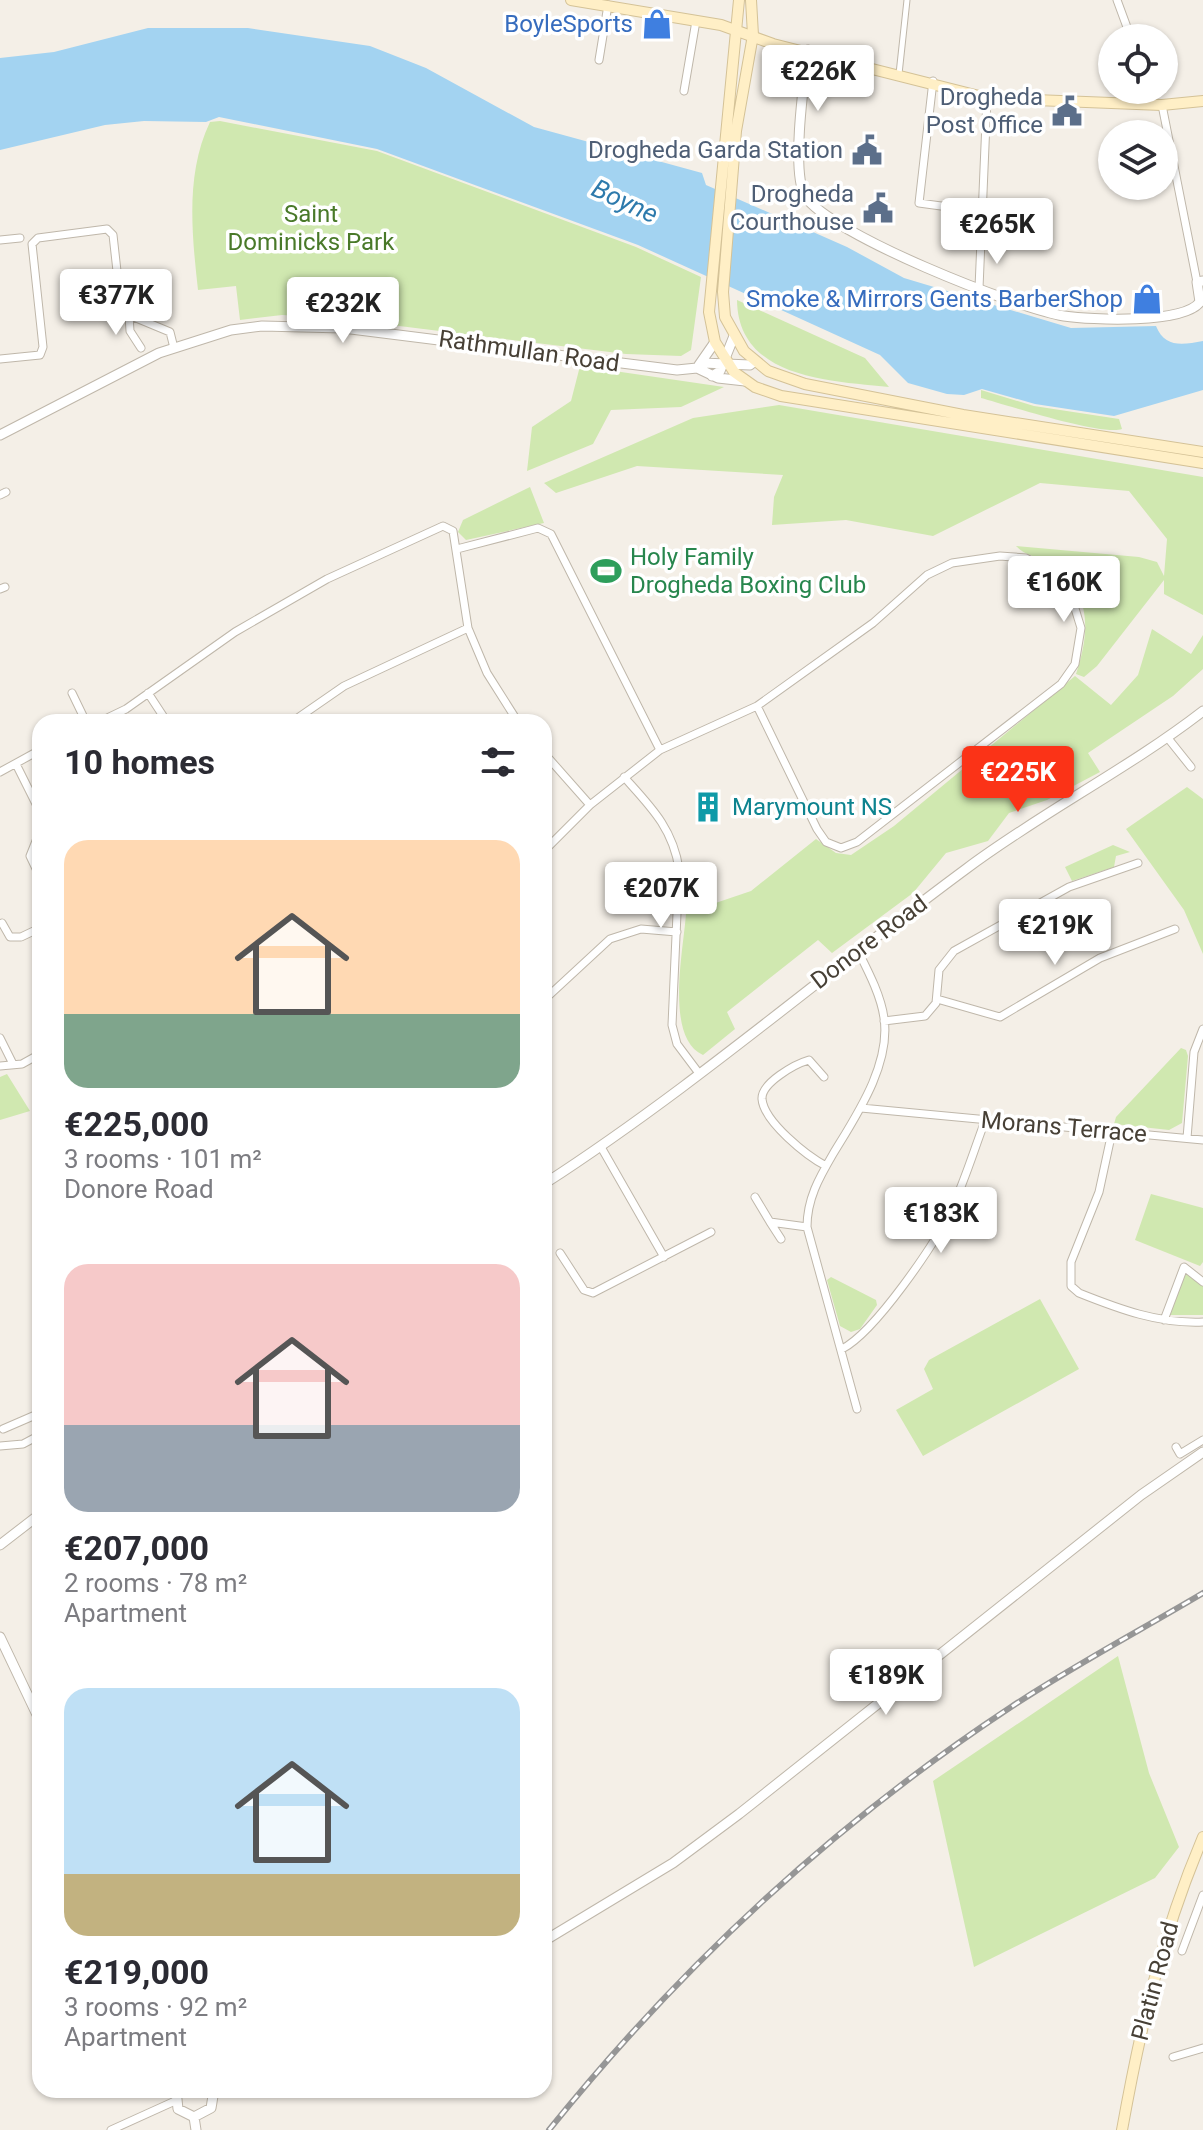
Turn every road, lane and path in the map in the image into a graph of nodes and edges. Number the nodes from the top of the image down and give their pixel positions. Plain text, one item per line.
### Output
1 (571, 0) edge
2 (739, 0) edge
3 (751, 0) edge
4 (907, 0) edge
5 (1117, 0) edge
6 (608, 5) junction
7 (696, 21) junction
8 (1126, 24) edge
9 (738, 31) junction
10 (753, 35) junction
11 (808, 50) junction
12 (599, 60) dead end
13 (899, 74) junction
14 (933, 81) junction
15 (684, 91) dead end
16 (987, 98) junction
17 (1203, 101) edge
18 (1156, 105) junction
19 (985, 212) junction
20 (20, 238) dead end
21 (0, 240) edge
22 (1200, 282) edge
23 (979, 288) junction
24 (129, 315) junction
25 (734, 336) junction
26 (715, 342) junction
27 (141, 348) dead end
28 (174, 348) junction
29 (0, 359) edge
30 (725, 361) junction
31 (755, 361) junction
32 (697, 368) junction
33 (712, 376) junction
34 (745, 381) junction
35 (0, 435) edge
36 (1203, 452) edge
37 (1203, 463) edge
38 (457, 549) junction
39 (468, 628) junction
40 (72, 693) dead end
41 (148, 693) junction
42 (757, 706) junction
43 (1203, 711) edge
44 (82, 714) edge
45 (113, 714) edge
46 (162, 714) edge
47 (304, 714) edge
48 (512, 714) edge
49 (1167, 737) junction
50 (660, 750) junction
51 (32, 755) edge
52 (552, 762) edge
53 (16, 764) junction
54 (1191, 767) dead end
55 (0, 772) edge
56 (624, 777) junction
57 (32, 796) edge
58 (590, 805) junction
59 (552, 843) edge
60 (1138, 863) dead end
61 (2, 923) dead end
62 (1175, 929) dead end
63 (32, 932) edge
64 (677, 932) junction
65 (857, 949) junction
66 (552, 993) edge
67 (937, 999) junction
68 (884, 1021) junction
69 (1203, 1029) edge
70 (0, 1038) edge
71 (32, 1058) edge
72 (13, 1064) junction
73 (0, 1066) edge
74 (698, 1072) junction
75 (824, 1077) dead end
76 (861, 1108) junction
77 (985, 1121) junction
78 (1112, 1132) junction
79 (1187, 1138) junction
80 (1203, 1140) edge
81 (601, 1147) junction
82 (826, 1166) junction
83 (552, 1179) edge
84 (755, 1197) dead end
85 (770, 1222) junction
86 (807, 1227) junction
87 (711, 1232) dead end
88 (781, 1239) dead end
89 (560, 1253) dead end
90 (664, 1257) junction
91 (1203, 1282) edge
92 (1164, 1320) junction
93 (1203, 1322) edge
94 (842, 1349) junction
95 (857, 1409) dead end
96 (32, 1416) edge
97 (3, 1429) dead end
98 (32, 1439) edge
99 (1203, 1440) edge
100 (0, 1446) edge
101 (1176, 1447) dead end
102 (1203, 1452) edge
103 (32, 1520) edge
104 (0, 1545) edge
105 (0, 1637) edge
106 (32, 1704) edge
107 (1203, 1837) edge
108 (1203, 1895) edge
109 (1200, 1909) edge
110 (552, 1936) edge
111 (1182, 1951) dead end
112 (1203, 2048) edge
113 (1173, 2057) dead end
114 (170, 2098) edge
115 (176, 2098) edge
116 (213, 2098) edge
117 (194, 2117) junction
118 (111, 2130) edge
119 (196, 2130) edge
120 (1122, 2130) edge

1 - 6 main road
2 - 9 main road
3 - 10 main road
4 - 13 street
5 - 8 street
6 - 7 main road
6 - 12 street
7 - 9 main road
7 - 15 street
9 - 10 main road
9 - 26 main road
10 - 11 main road
10 - 25 main road
11 - 13 main road
11 - 23 street
13 - 14 main road
14 - 16 main road
14 - 19 street
16 - 18 main road
16 - 19 street
17 - 18 main road
18 - 22 street
19 - 23 street
20 - 21 street
22 - 23 street
24 - 27 street
24 - 28 street
24 - 29 street
25 - 30 street
25 - 31 main road
26 - 30 main road
26 - 32 street
28 - 32 street, Rathmullan Road
28 - 35 street, Rathmullan Road
30 - 31 street, Rathmullan Road
30 - 32 street, Rathmullan Road
30 - 33 street
30 - 34 main road
31 - 36 main road, Rathmullan Road
32 - 33 street, Rathmullan Road
33 - 34 street, Rathmullan Road
34 - 37 main road, Rathmullan Road
38 - 39 street
38 - 41 street
38 - 50 street
39 - 47 street
39 - 48 street
40 - 44 street
41 - 45 street
41 - 46 street
42 - 42 street
42 - 50 street
43 - 49 street, Donore Road
49 - 54 street
49 - 65 street, Donore Road
50 - 56 street
51 - 53 street
52 - 58 street
53 - 55 street
53 - 57 street
56 - 58 street
56 - 64 street
58 - 59 street
60 - 67 street
61 - 63 street
62 - 67 street
64 - 66 street
64 - 74 street
65 - 68 street
65 - 74 street, Donore Road
67 - 68 street
68 - 76 street
69 - 79 street
70 - 72 street
71 - 72 street
72 - 73 street
74 - 81 street, Donore Road
75 - 82 street
76 - 77 street, Morans Terrace
76 - 82 street
77 - 78 street, Morans Terrace
77 - 94 street
78 - 79 street, Morans Terrace
78 - 92 street
79 - 80 street, Morans Terrace
81 - 83 street, Donore Road
81 - 90 street
82 - 86 street
84 - 85 street
85 - 86 street
85 - 88 street
86 - 94 street
87 - 90 street
89 - 90 street
91 - 92 street
92 - 93 street
94 - 95 street
96 - 97 street
98 - 100 street
99 - 101 street
102 - 110 street
103 - 104 street
105 - 106 street
107 - 120 main road, Platin Road
108 - 109 street
109 - 111 street
112 - 113 street
114 - 118 street
115 - 117 street
116 - 117 street
117 - 119 street

